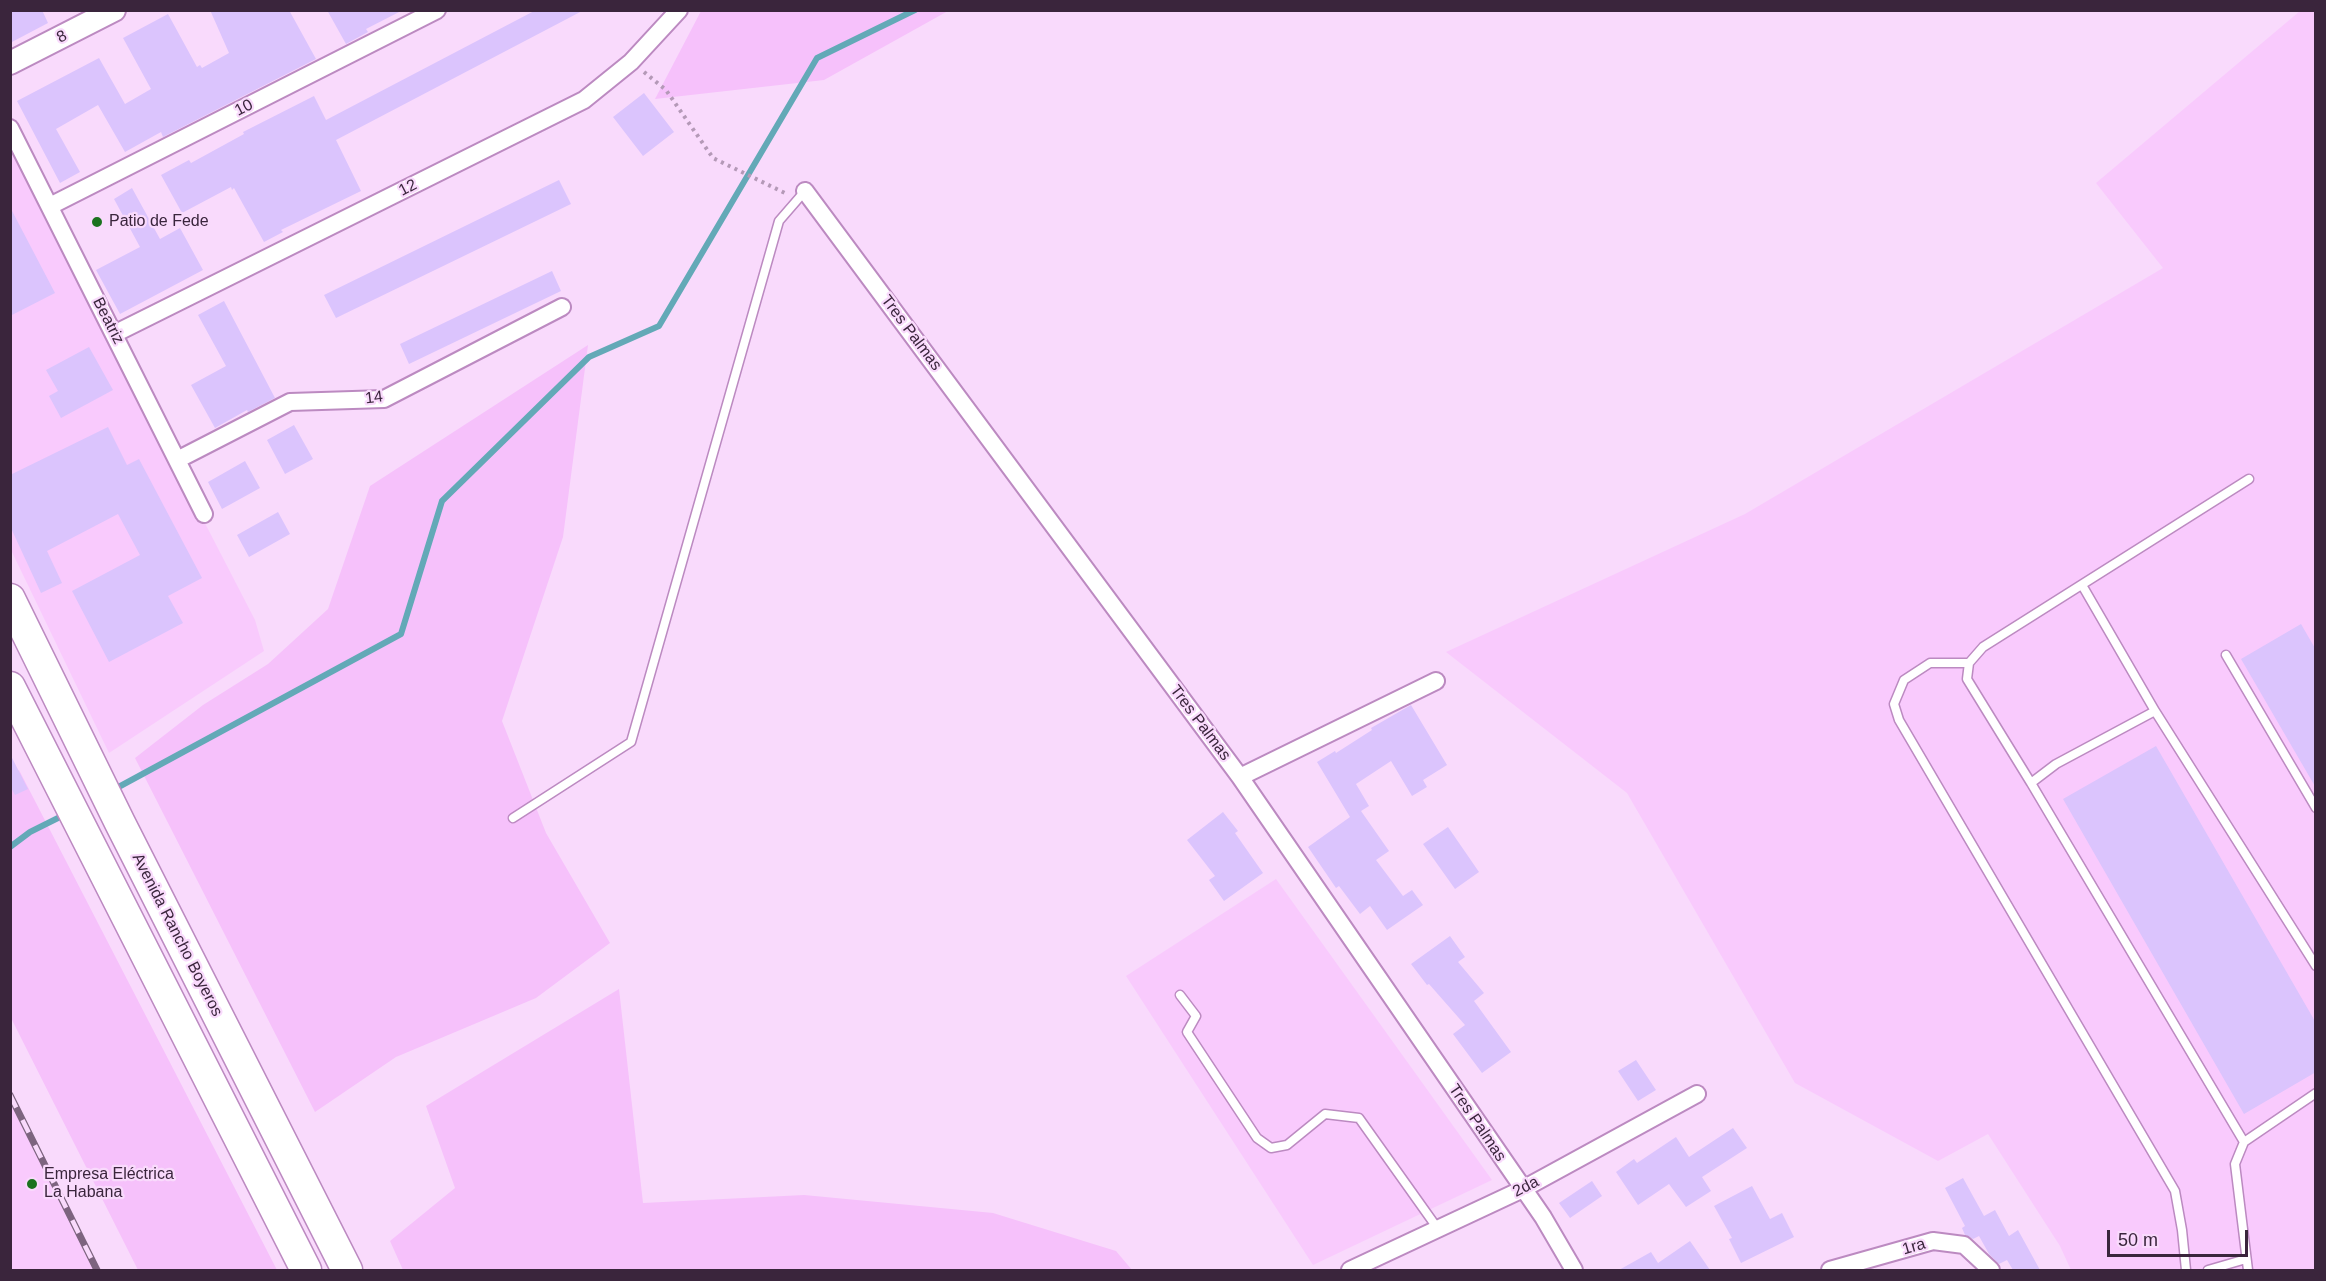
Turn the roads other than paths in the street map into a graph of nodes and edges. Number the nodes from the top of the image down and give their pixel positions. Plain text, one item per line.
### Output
1 (114, 10) edge
2 (438, 10) edge
3 (679, 10) edge
4 (10, 63) edge
5 (10, 128) edge
6 (802, 195) joint
7 (50, 206) junction
8 (562, 307) dead end
9 (114, 334) junction
10 (178, 459) junction
11 (2249, 479) dead end
12 (204, 514) dead end
13 (2082, 585) junction
14 (10, 598) edge
15 (2226, 655) dead end
16 (1969, 663) junction
17 (1436, 681) dead end
18 (10, 687) edge
19 (2155, 711) junction
20 (1240, 777) junction
21 (2031, 783) junction
22 (2316, 808) edge
23 (513, 818) dead end
24 (2316, 966) edge
25 (1180, 995) dead end
26 (2316, 1093) edge
27 (1697, 1094) dead end
28 (2244, 1142) junction
29 (1523, 1189) junction
30 (1438, 1229) junction
31 (2247, 1259) junction
32 (306, 1270) edge
33 (347, 1270) edge
34 (1350, 1270) edge
35 (1574, 1270) edge
36 (1830, 1270) edge
37 (1991, 1270) edge
38 (2186, 1270) edge
39 (2208, 1270) edge
40 (2248, 1270) edge

1 - 4 street, 8
2 - 7 street, 10
3 - 9 street, 12
5 - 7 street, Beatriz
6 - 20 street, Tres Palmas
6 - 23 lane
7 - 9 street, Beatriz
8 - 10 street, 14
9 - 10 street, Beatriz
10 - 12 street, Beatriz
11 - 13 lane
13 - 16 lane
13 - 19 lane
14 - 33 highway, Avenida Rancho Boyeros
15 - 22 lane
16 - 21 lane
16 - 38 lane
17 - 20 street
18 - 32 highway
19 - 21 lane
19 - 24 lane
20 - 29 street, Tres Palmas
21 - 28 lane
25 - 30 lane
26 - 28 lane
27 - 29 street, 2da
28 - 31 lane
29 - 30 street, 2da
29 - 35 street, Tres Palmas
30 - 34 street, 2da
31 - 39 lane
31 - 40 lane
36 - 37 street, 1ra

